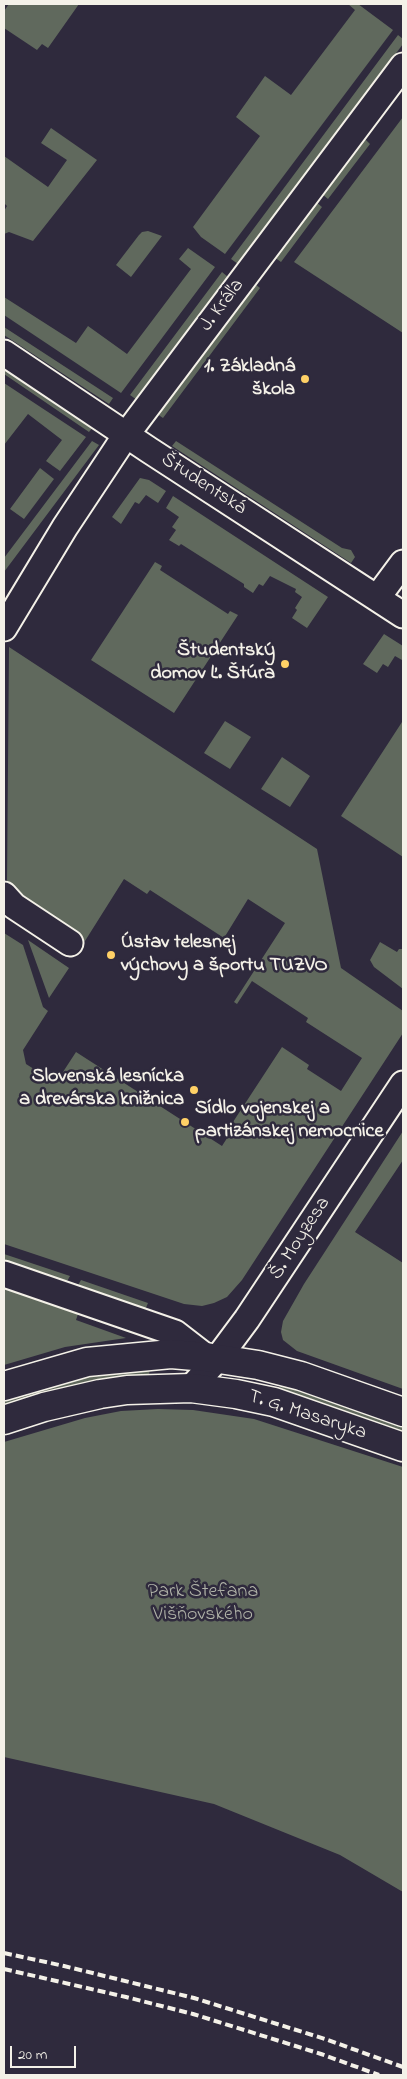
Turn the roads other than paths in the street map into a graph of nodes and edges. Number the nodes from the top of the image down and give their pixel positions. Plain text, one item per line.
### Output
1 (403, 66) edge
2 (4, 353) edge
3 (126, 435) junction
4 (403, 563) edge
5 (377, 598) junction
6 (403, 615) edge
7 (4, 628) edge
8 (4, 895) edge
9 (70, 943) dead end
10 (403, 1084) edge
11 (4, 1274) edge
12 (212, 1358) junction
13 (4, 1386) edge
14 (190, 1388) junction
15 (403, 1412) edge
16 (4, 1420) edge
17 (403, 1447) edge

1 - 3 street, J. Kráľa
2 - 3 street, Študentská
3 - 5 street, Študentská
3 - 7 street, J. Kráľa
4 - 5 street
5 - 6 street, Študentská
8 - 9 street
10 - 12 street, Š. Moyzesa
11 - 12 street, T. G. Masaryka
12 - 13 street, T. G. Masaryka
12 - 14 street, Š. Moyzesa
12 - 15 street, T. G. Masaryka
14 - 16 street, T. G. Masaryka
14 - 17 street, T. G. Masaryka

